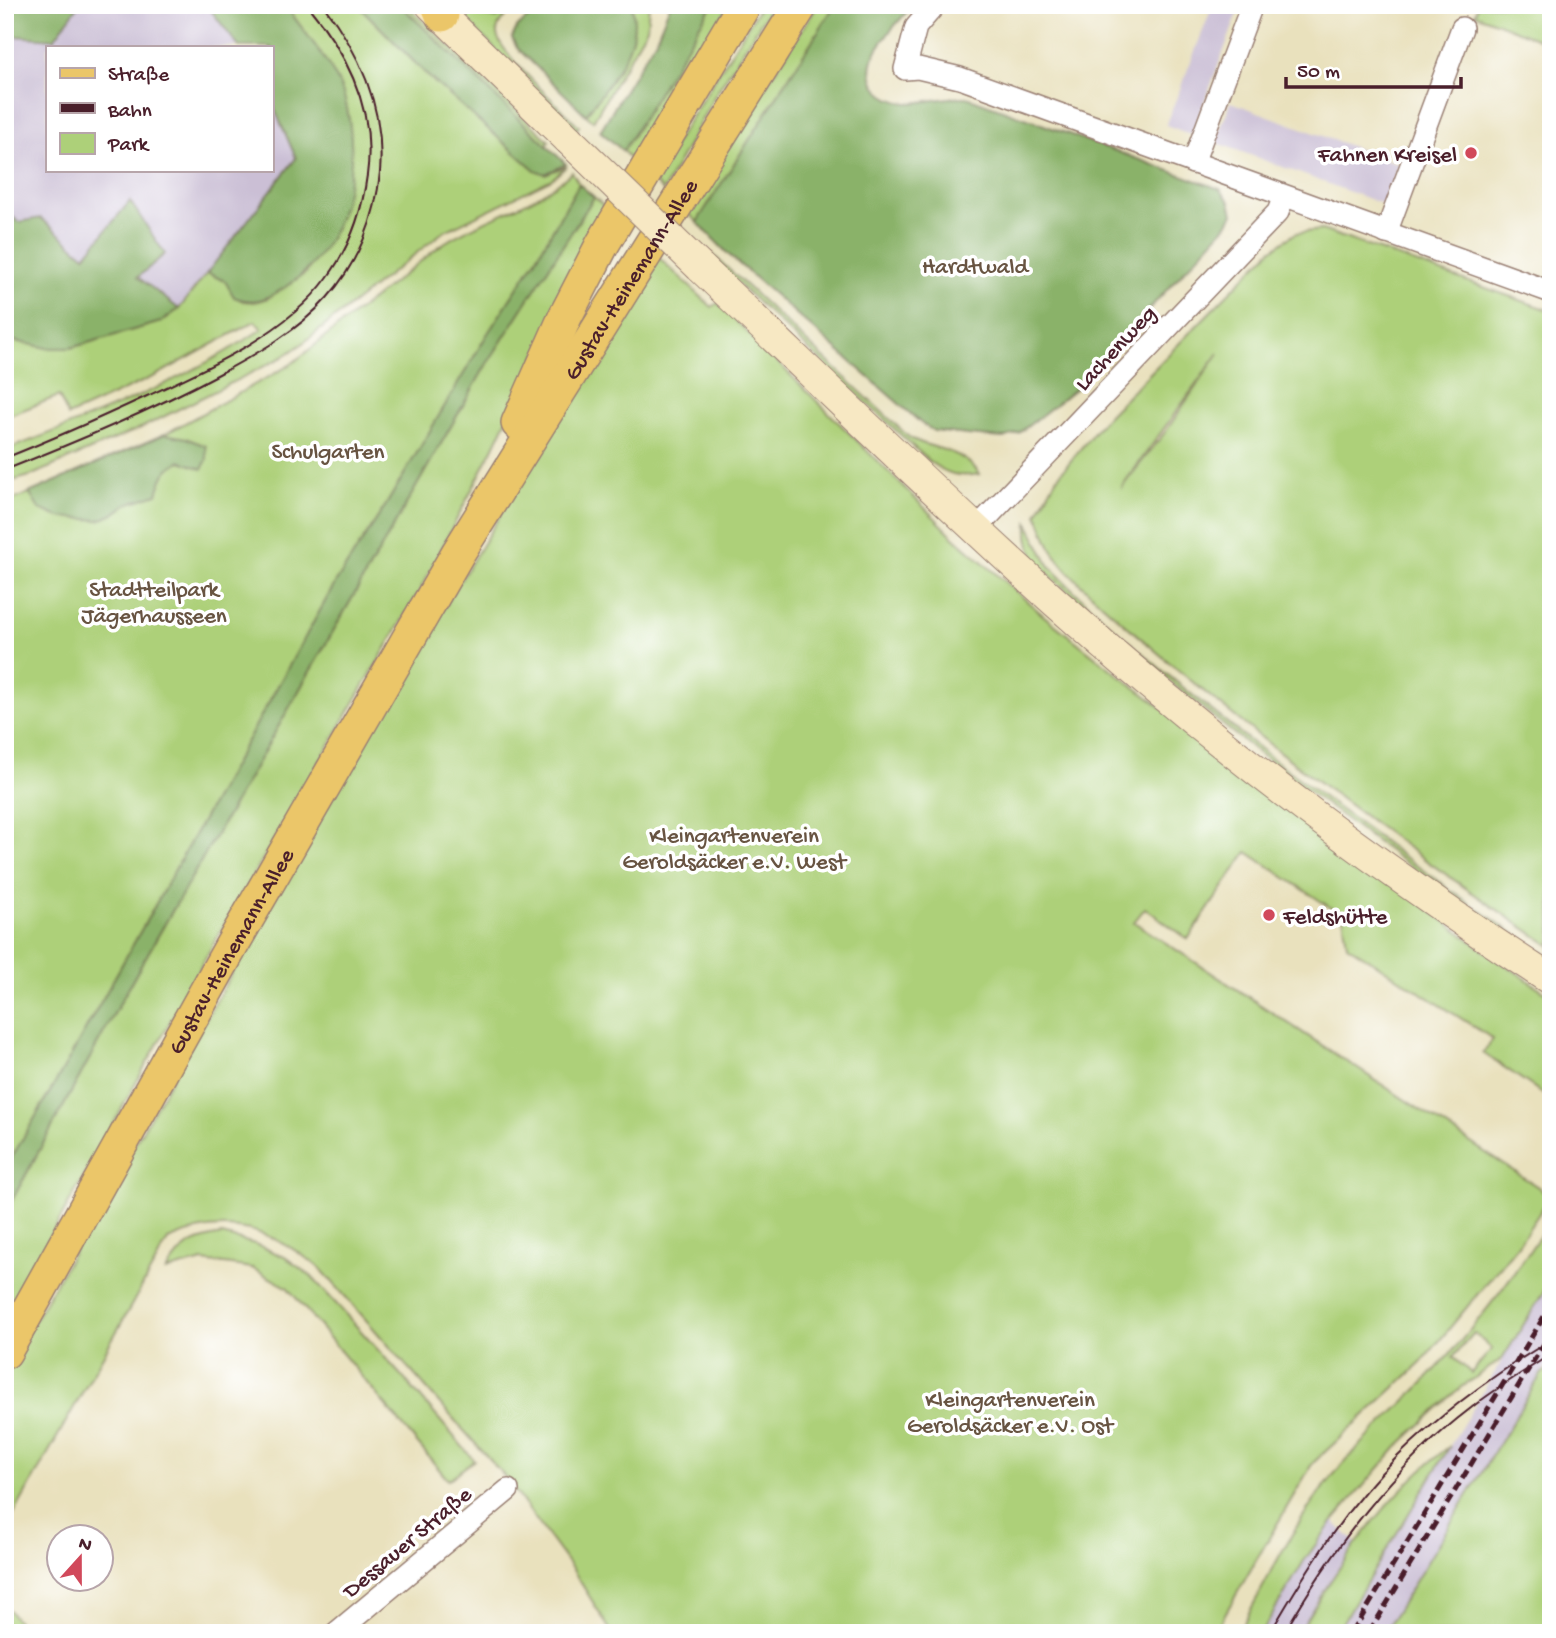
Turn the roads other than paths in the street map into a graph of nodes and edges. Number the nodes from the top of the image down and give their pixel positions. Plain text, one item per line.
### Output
1 (744, 5) edge
2 (801, 5) edge
3 (935, 5) edge
4 (1252, 5) edge
5 (437, 8) edge
6 (1462, 28) dead end
7 (1193, 163) junction
8 (1284, 196) junction
9 (1385, 233) junction
10 (1551, 292) edge
11 (976, 529) junction
12 (458, 552) junction
13 (1551, 980) edge
14 (5, 1352) edge
15 (508, 1490) dead end
16 (336, 1633) edge

1 - 12 main road, Gustav-Heinemann-Allee
2 - 12 main road, Gustav-Heinemann-Allee
3 - 7 street
4 - 7 street
5 - 11 street, bridge
6 - 9 street
7 - 8 street
8 - 9 street
8 - 11 street, Lachenweg
9 - 10 street
11 - 13 street
12 - 14 main road, Gustav-Heinemann-Allee
15 - 16 street, Dessauer Straße

